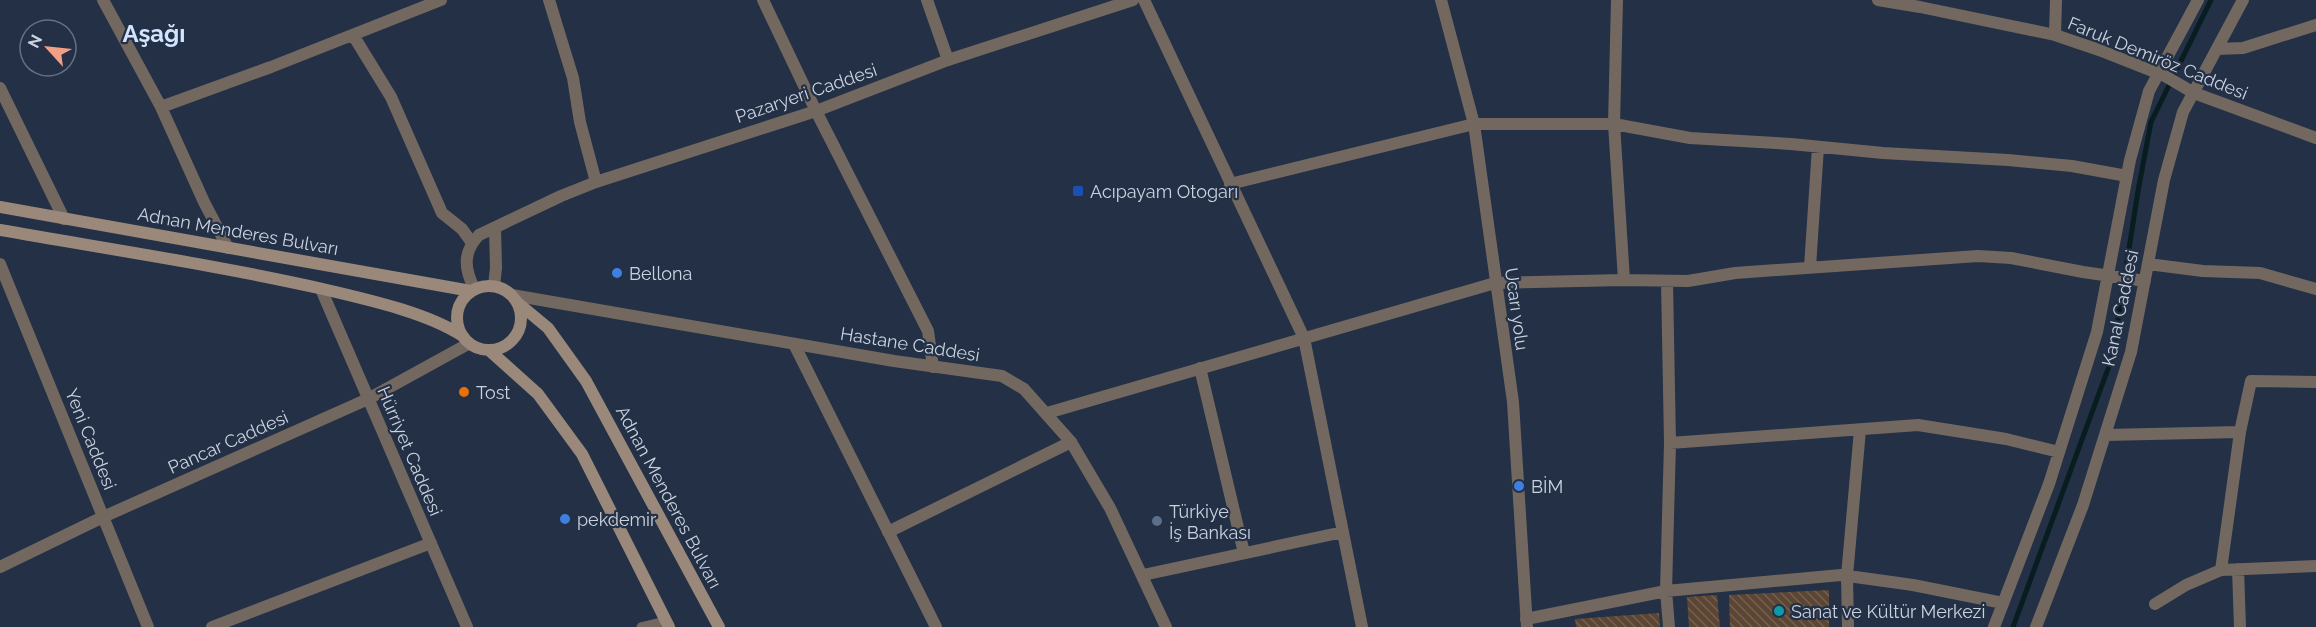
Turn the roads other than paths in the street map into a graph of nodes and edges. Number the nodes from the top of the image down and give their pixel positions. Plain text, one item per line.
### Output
1 (103, 0) edge
2 (441, 0) edge
3 (549, 0) edge
4 (763, 0) edge
5 (927, 0) edge
6 (1133, 0) edge
7 (1144, 0) edge
8 (1441, 0) edge
9 (1617, 0) edge
10 (1878, 0) edge
11 (2055, 0) edge
12 (2198, 0) edge
13 (2243, 0) edge
14 (1118, 2) edge
15 (1921, 3) edge
16 (2316, 25) edge
17 (353, 35) junction
18 (2055, 35) junction
19 (2217, 49) junction
20 (948, 60) junction
21 (2162, 75) junction
22 (0, 88) edge
23 (2189, 90) junction
24 (161, 107) junction
25 (816, 111) junction
26 (1474, 124) junction
27 (1614, 124) junction
28 (2316, 138) edge
29 (1818, 147) junction
30 (2127, 176) junction
31 (596, 182) junction
32 (1230, 184) junction
33 (0, 207) edge
34 (64, 219) junction
35 (495, 228) junction
36 (0, 230) edge
37 (472, 243) junction
38 (228, 248) junction
39 (0, 264) edge
40 (2148, 264) junction
41 (1810, 267) junction
42 (2110, 276) junction
43 (1624, 280) junction
44 (2141, 280) junction
45 (1667, 281) junction
46 (1495, 283) junction
47 (494, 286) junction
48 (321, 289) junction
49 (2316, 289) edge
50 (472, 290) junction
51 (515, 299) junction
52 (1304, 338) junction
53 (465, 340) junction
54 (794, 344) junction
55 (490, 351) junction
56 (933, 367) junction
57 (1200, 368) junction
58 (2316, 382) edge
59 (368, 399) junction
60 (1047, 413) junction
61 (1860, 430) junction
62 (2240, 432) junction
63 (2105, 435) junction
64 (1071, 441) junction
65 (1670, 443) junction
66 (2059, 452) junction
67 (103, 517) junction
68 (888, 532) junction
69 (1343, 532) junction
70 (431, 543) junction
71 (1244, 553) junction
72 (2316, 566) edge
73 (0, 567) edge
74 (2238, 569) junction
75 (2221, 570) junction
76 (1143, 575) junction
77 (1847, 576) junction
78 (1666, 591) junction
79 (2003, 603) junction
80 (2155, 604) dead end
81 (1526, 623) edge
82 (668, 624) edge
83 (148, 627) edge
84 (212, 627) edge
85 (467, 627) edge
86 (641, 627) edge
87 (719, 627) edge
88 (936, 627) edge
89 (1166, 627) edge
90 (1362, 627) edge
91 (1669, 627) edge
92 (1848, 627) edge
93 (1994, 627) edge
94 (2036, 627) edge
95 (2240, 627) edge

1 - 24 street
2 - 17 street
3 - 31 street
4 - 25 street
5 - 20 street
6 - 14 street, Pazaryeri Caddesi
7 - 32 street
8 - 26 street, Ucarı yolu
9 - 27 street
10 - 15 street, Faruk Demiröz Caddesi
11 - 18 street
12 - 21 street, Kanal Caddesi
13 - 19 street, Kanal Caddesi
14 - 20 street, Pazaryeri Caddesi
15 - 18 street, Faruk Demiröz Caddesi
16 - 19 street
17 - 24 street
17 - 37 street
18 - 21 street, Faruk Demiröz Caddesi
19 - 23 street, Kanal Caddesi
20 - 25 street, Pazaryeri Caddesi
21 - 23 street, Faruk Demiröz Caddesi
21 - 30 street, Kanal Caddesi
22 - 34 street
23 - 28 street, Faruk Demiröz Caddesi
23 - 40 street, Kanal Caddesi
24 - 38 street
25 - 31 street, Pazaryeri Caddesi
25 - 56 street
26 - 27 street
26 - 32 street
26 - 46 street, Ucarı yolu
27 - 29 street
27 - 43 street
29 - 30 street
29 - 41 street
30 - 42 street, Kanal Caddesi
31 - 35 street, Pazaryeri Caddesi
32 - 52 street
33 - 34 main road, Adnan Menderes Bulvarı
34 - 38 main road, Adnan Menderes Bulvarı
35 - 37 street, Pazaryeri Caddesi
35 - 47 street
36 - 48 main road
37 - 50 street
38 - 50 main road, Adnan Menderes Bulvarı
39 - 67 street, Yeni Caddesi
40 - 44 street, Kanal Caddesi
40 - 49 street
41 - 42 street
41 - 45 street
42 - 44 street
42 - 66 street, Kanal Caddesi
43 - 45 street
43 - 46 street
44 - 63 street, Kanal Caddesi
45 - 65 street
46 - 52 street
46 - 81 street, Ucarı yolu
47 - 50 main road
47 - 51 main road
48 - 53 main road
48 - 59 street, Hürriyet Caddesi
50 - 53 main road
51 - 54 street, Hastane Caddesi
51 - 55 main road
51 - 87 main road, Adnan Menderes Bulvarı
52 - 57 street
52 - 69 street
53 - 55 main road
53 - 59 street, Pancar Caddesi
54 - 56 street, Hastane Caddesi
54 - 68 street
55 - 82 main road
56 - 60 street, Hastane Caddesi
57 - 60 street
57 - 71 street
58 - 62 street
59 - 67 street, Pancar Caddesi
59 - 70 street, Hürriyet Caddesi
60 - 64 street, Hastane Caddesi
61 - 65 street
61 - 66 street
61 - 77 street
62 - 63 street
62 - 75 street
63 - 94 street, Kanal Caddesi
64 - 68 street
64 - 76 street, Hastane Caddesi
65 - 78 street
66 - 79 street, Kanal Caddesi
67 - 73 street, Pancar Caddesi
67 - 83 street, Yeni Caddesi
68 - 88 street
69 - 71 street
69 - 90 street
70 - 84 street
70 - 85 street, Hürriyet Caddesi
71 - 76 street
72 - 74 street
74 - 75 street
74 - 95 street
75 - 80 street
76 - 89 street, Hastane Caddesi
77 - 78 street
77 - 79 street
77 - 92 street
78 - 81 street
78 - 91 street
79 - 93 street, Kanal Caddesi
82 - 86 lane

